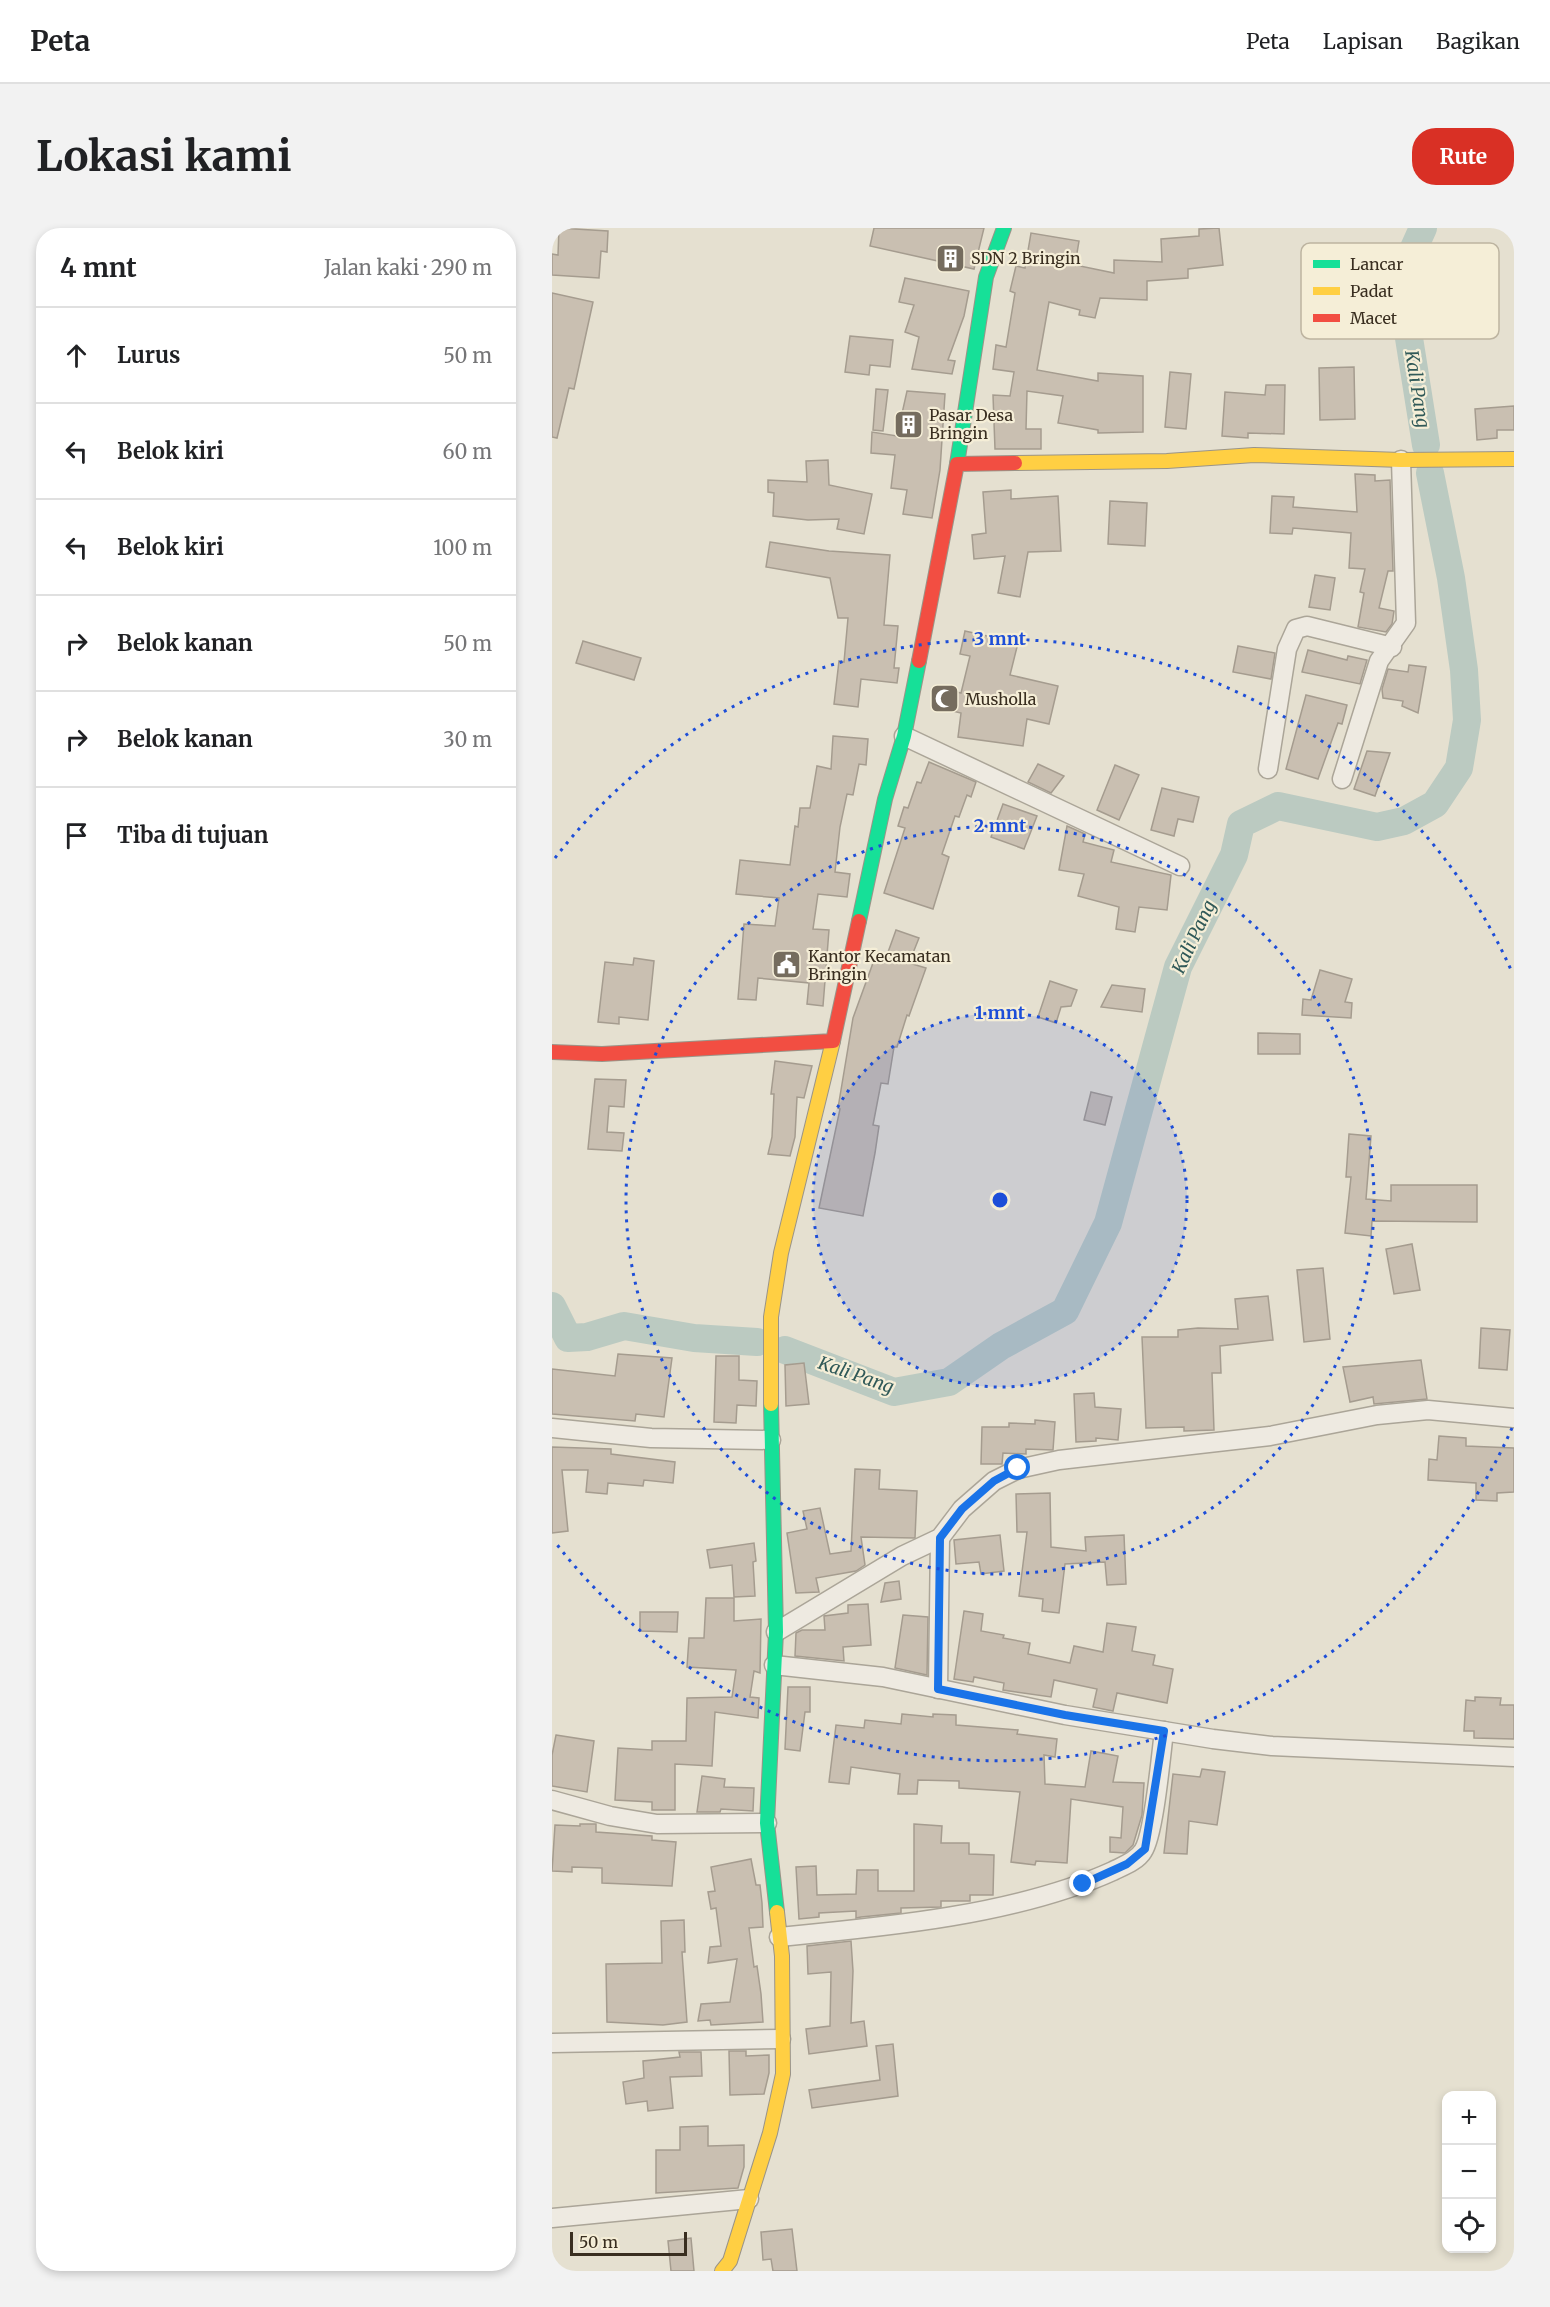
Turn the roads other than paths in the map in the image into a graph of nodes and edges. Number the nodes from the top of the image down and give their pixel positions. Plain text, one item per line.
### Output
1 (1004, 228) edge
2 (1514, 459) edge
3 (1401, 460) junction
4 (957, 464) junction
5 (1392, 647) junction
6 (904, 736) junction
7 (1268, 769) dead end
8 (1342, 779) dead end
9 (1180, 866) dead end
10 (833, 1041) junction
11 (552, 1052) edge
12 (1514, 1418) edge
13 (552, 1428) edge
14 (771, 1440) junction
15 (940, 1538) junction
16 (776, 1632) junction
17 (774, 1665) junction
18 (938, 1689) junction
19 (1164, 1731) junction
20 (1514, 1757) edge
21 (552, 1800) edge
22 (767, 1823) junction
23 (779, 1937) junction
24 (781, 2039) junction
25 (552, 2043) edge
26 (749, 2199) junction
27 (552, 2218) edge
28 (722, 2271) edge

1 - 4 street
2 - 3 street
2 - 3 street
3 - 4 street
3 - 5 street
4 - 6 street
5 - 7 street
5 - 8 street
6 - 9 street
6 - 10 street
10 - 11 street
10 - 14 street
12 - 15 street
13 - 14 street
14 - 16 street
15 - 16 street
15 - 18 street
16 - 17 street
17 - 18 street
17 - 22 street
18 - 19 street
19 - 20 street
19 - 23 street
21 - 22 street
22 - 23 street
23 - 24 street
24 - 25 street
24 - 26 street
26 - 27 street
26 - 28 street

